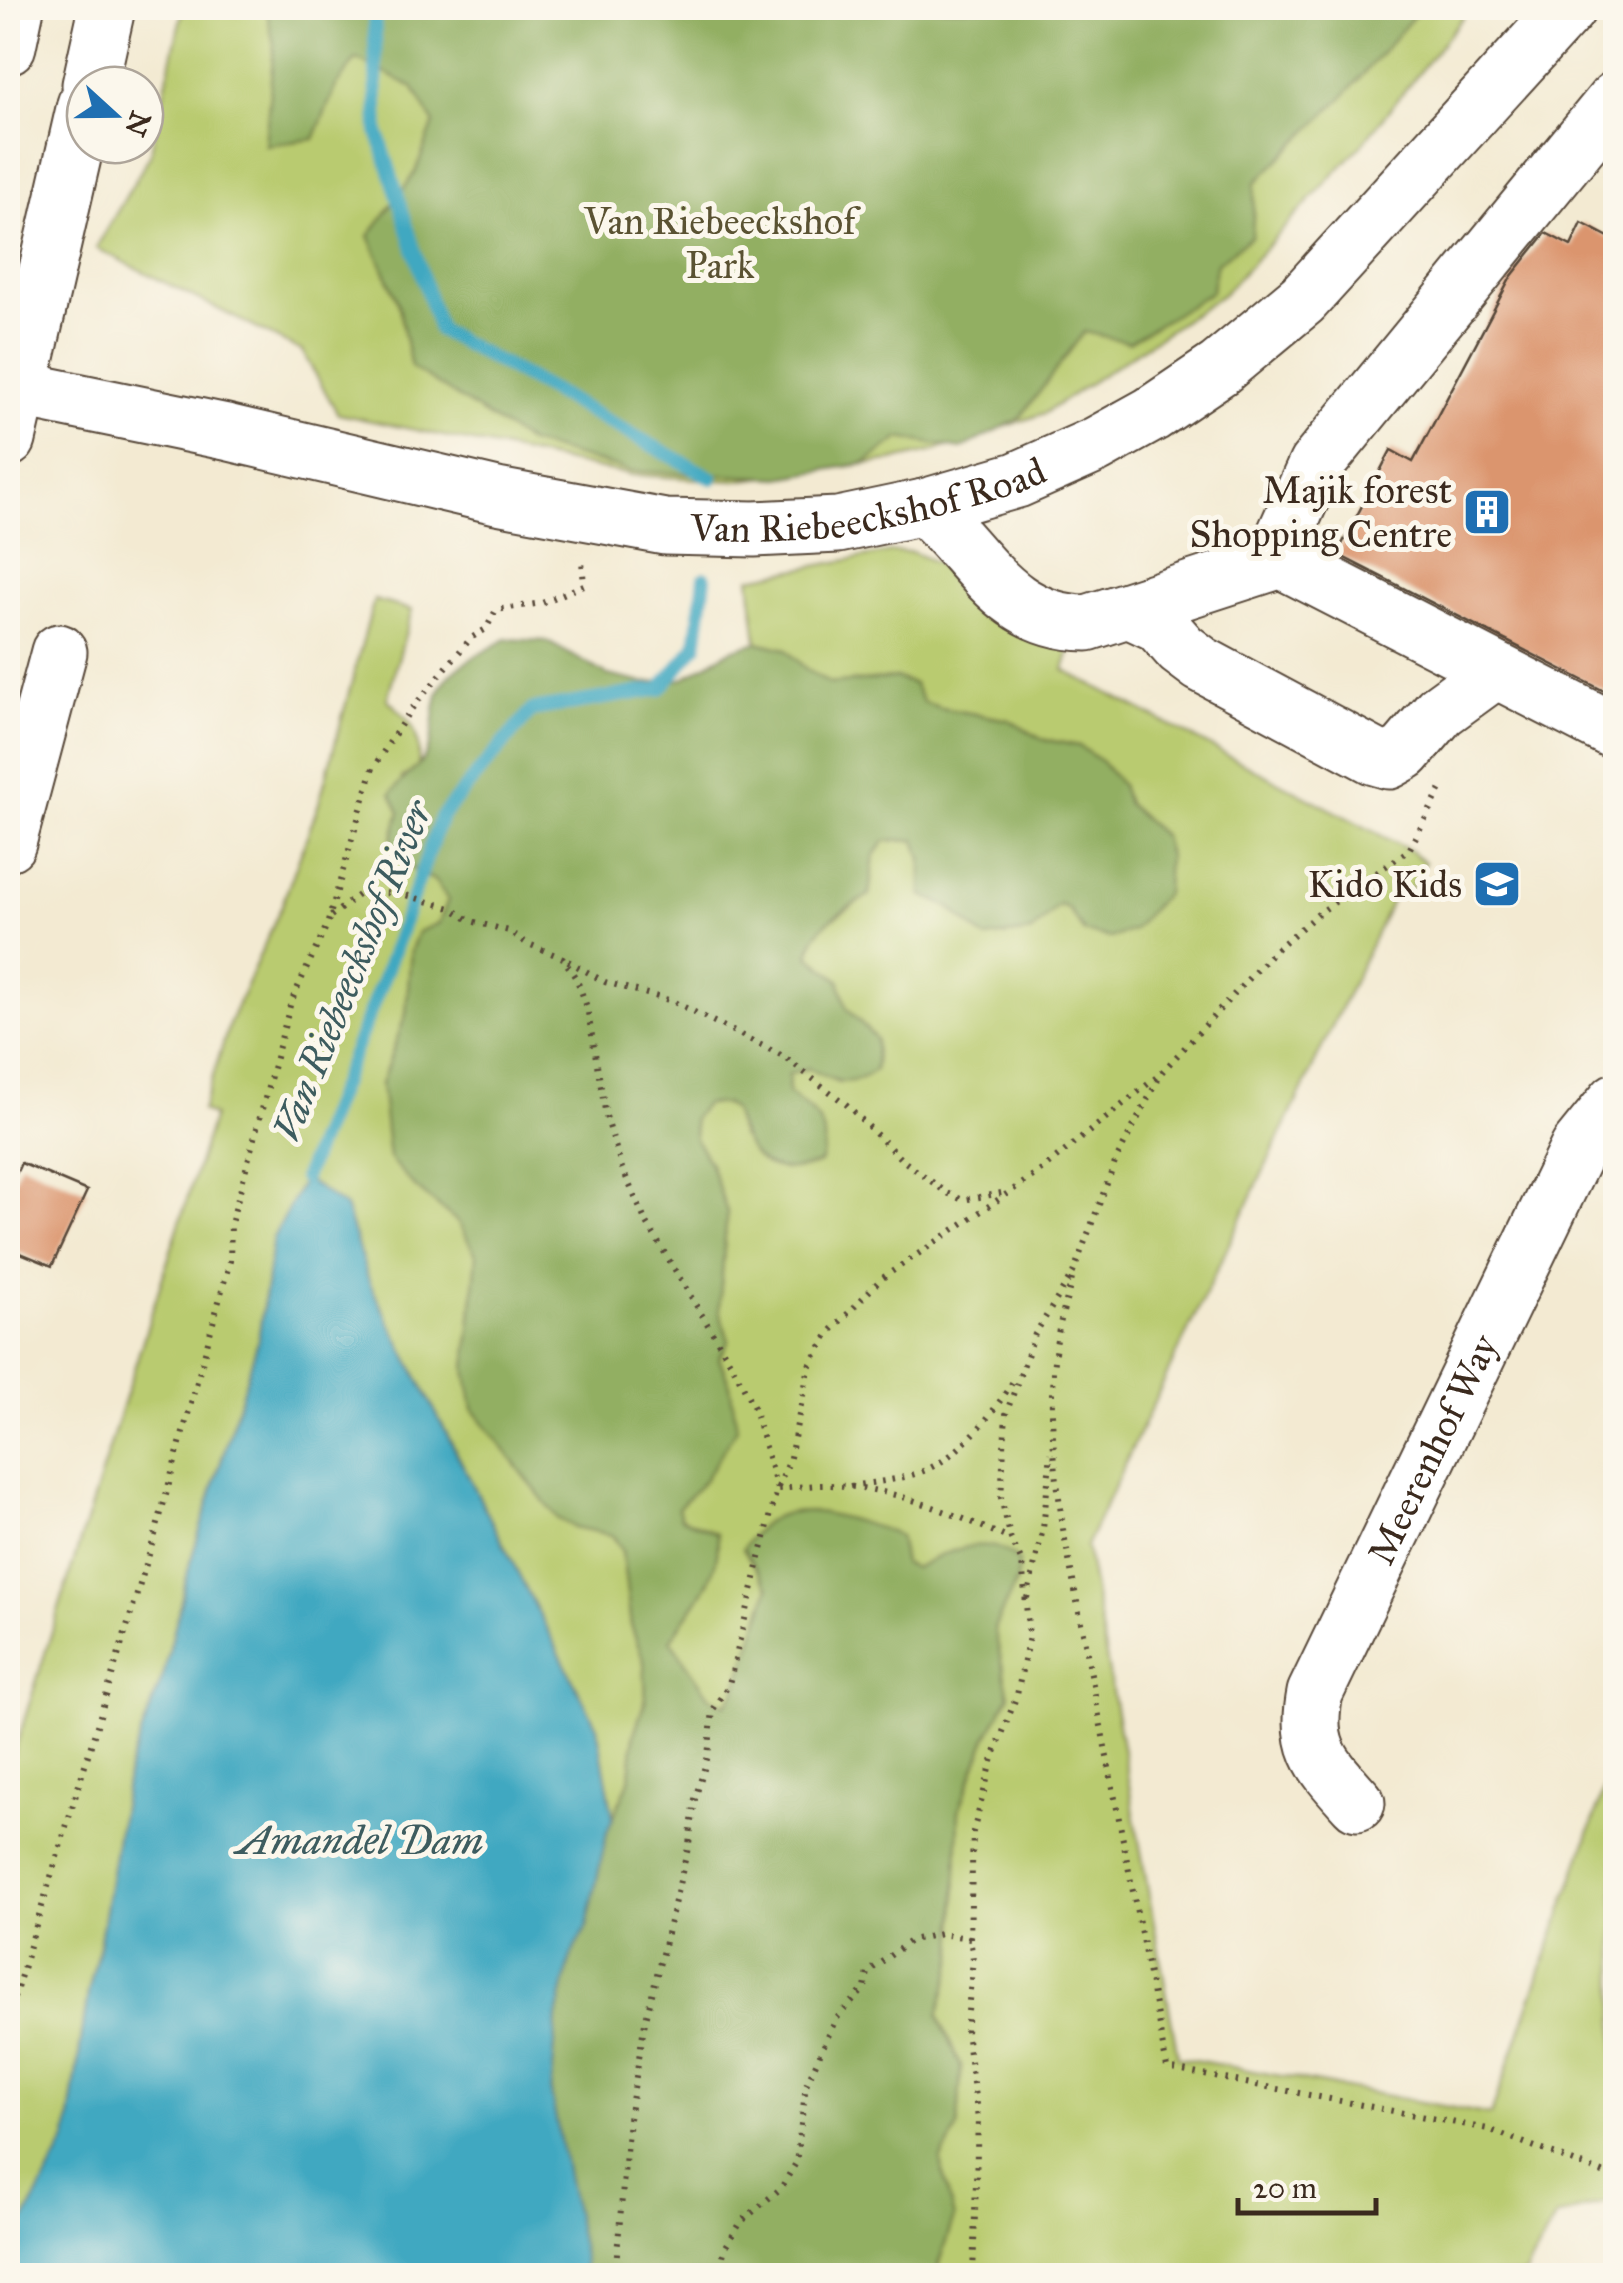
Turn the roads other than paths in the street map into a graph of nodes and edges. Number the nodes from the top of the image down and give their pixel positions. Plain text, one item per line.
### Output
1 (16, 8) edge
2 (107, 8) edge
3 (1561, 12) edge
4 (8, 46) edge
5 (94, 65) edge
6 (1616, 99) edge
7 (70, 165) edge
8 (11, 405) edge
9 (924, 506) junction
10 (1281, 560) junction
11 (1129, 610) junction
12 (59, 652) dead end
13 (1495, 671) junction
14 (1616, 732) edge
15 (8, 843) edge
16 (1616, 1101) edge
17 (1356, 1804) dead end

1 - 4 street
2 - 5 street
3 - 9 street, Van Riebeeckshof Road
6 - 10 street
7 - 8 street, Van Riebeeckshof Road
8 - 9 street, Van Riebeeckshof Road
9 - 11 street
10 - 11 street
10 - 13 street
11 - 13 street
12 - 15 street
13 - 14 street
16 - 17 street, Meerenhof Way

